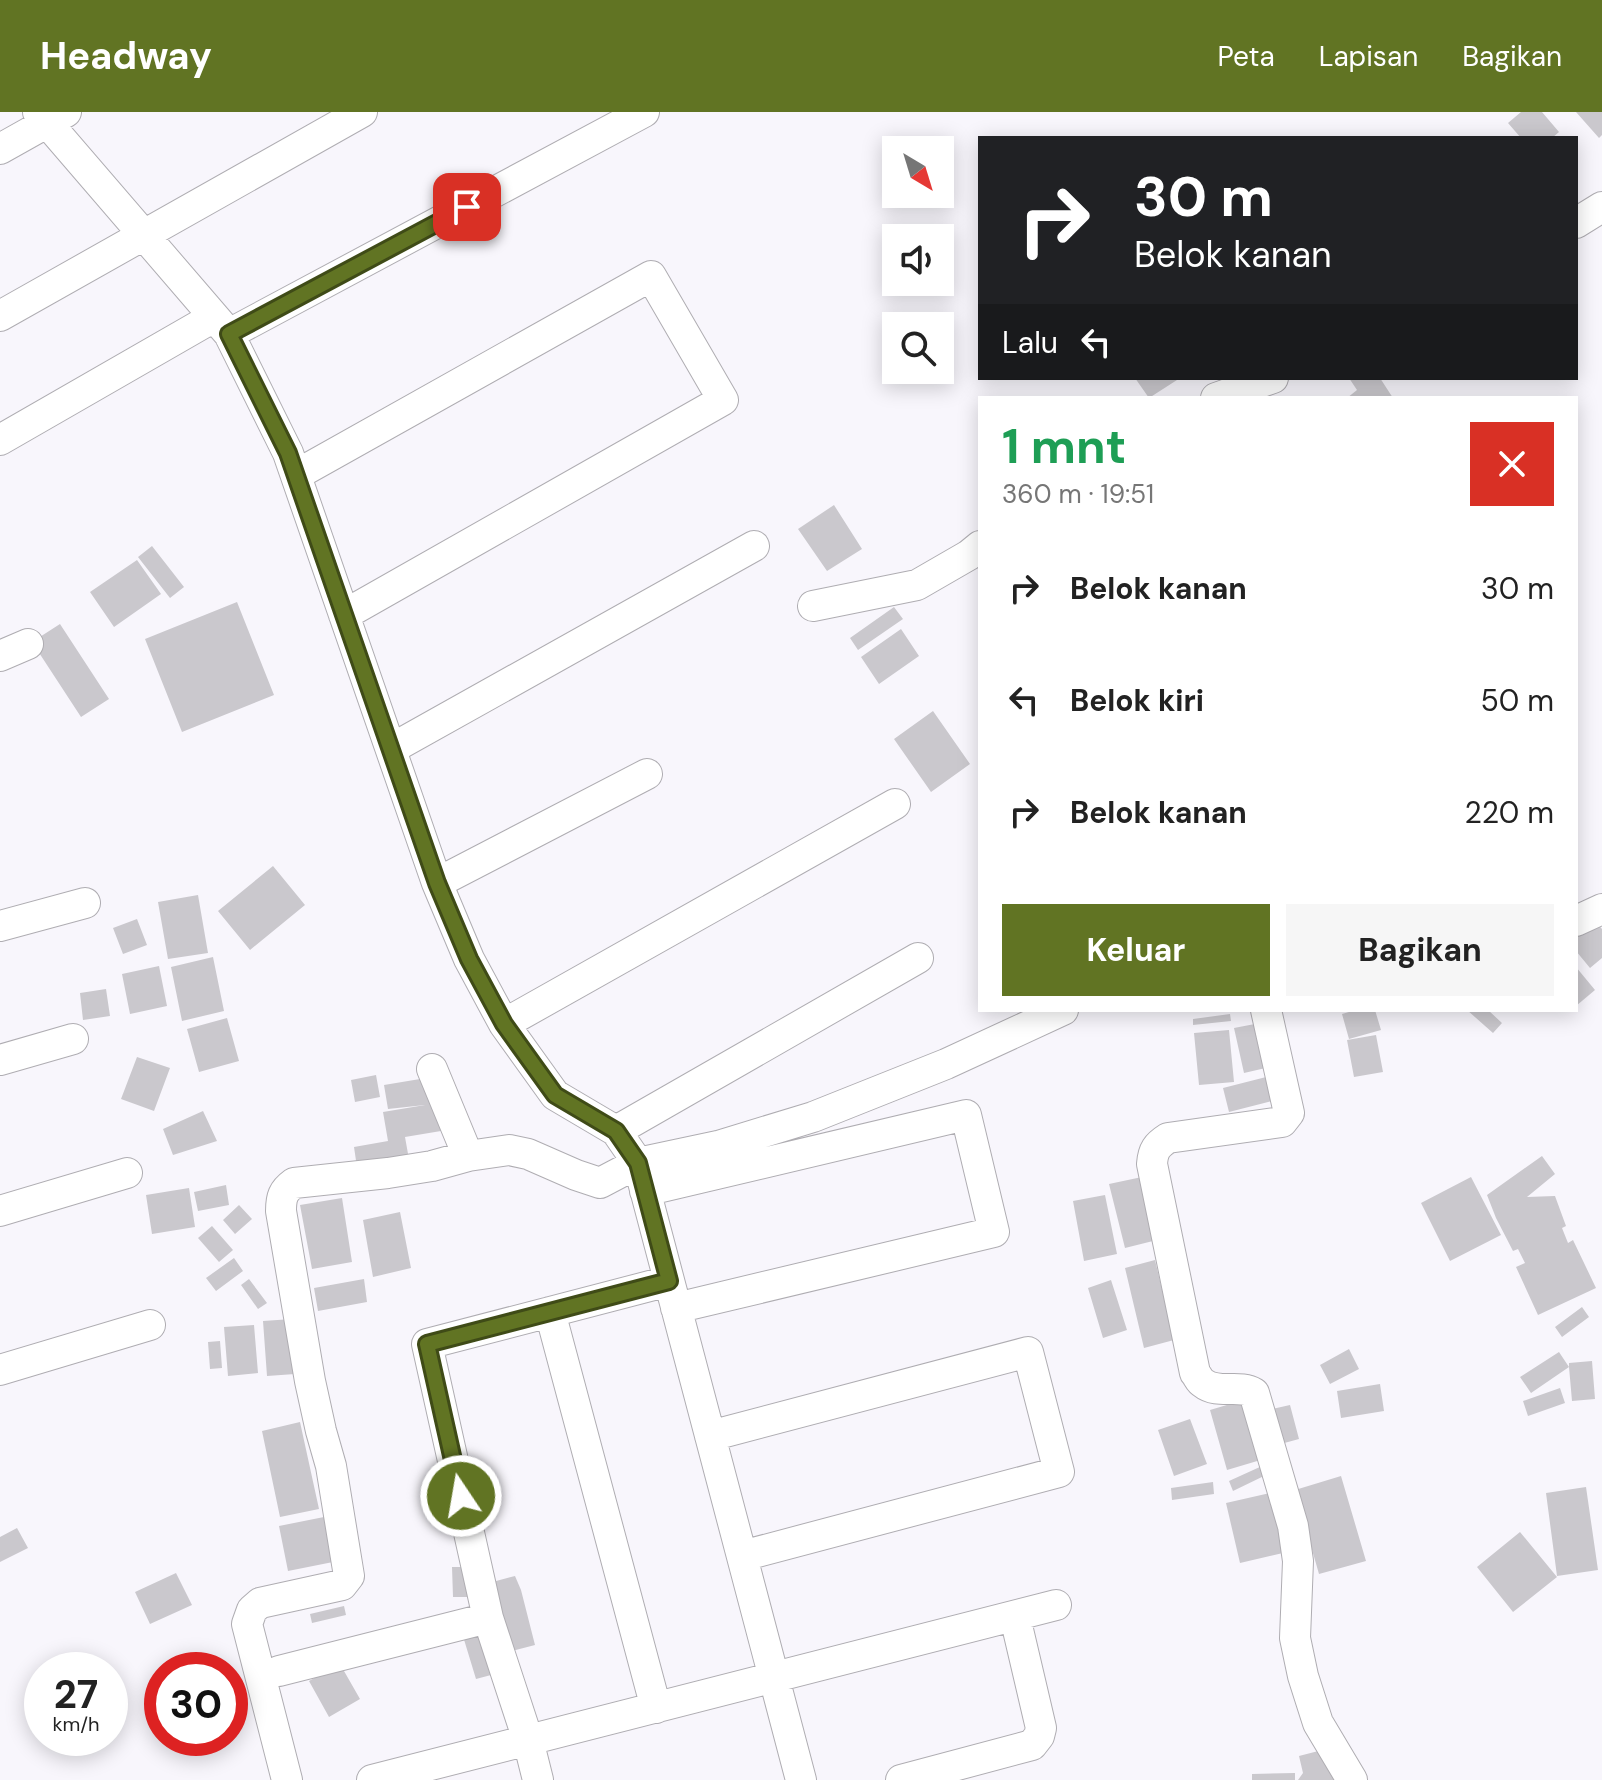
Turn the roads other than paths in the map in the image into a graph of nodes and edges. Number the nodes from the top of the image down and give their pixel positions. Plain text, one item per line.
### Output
1 (362, 112) edge
2 (644, 112) edge
3 (51, 116) edge
4 (0, 149) edge
5 (1602, 207) edge
6 (1578, 222) edge
7 (143, 234) junction
8 (0, 316) edge
9 (222, 326) junction
10 (1267, 380) edge
11 (1222, 396) edge
12 (0, 440) edge
13 (296, 475) junction
14 (754, 546) dead end
15 (978, 548) edge
16 (813, 606) dead end
17 (344, 615) junction
18 (28, 644) dead end
19 (0, 656) edge
20 (391, 749) junction
21 (647, 774) dead end
22 (895, 804) dead end
23 (437, 883) junction
24 (85, 903) dead end
25 (1602, 909) edge
26 (1578, 920) edge
27 (0, 926) edge
28 (918, 958) dead end
29 (1059, 1012) edge
30 (1266, 1012) edge
31 (504, 1024) junction
32 (73, 1039) dead end
33 (0, 1060) edge
34 (432, 1069) dead end
35 (616, 1131) junction
36 (468, 1156) junction
37 (127, 1173) dead end
38 (641, 1177) junction
39 (0, 1211) edge
40 (672, 1295) junction
41 (550, 1312) junction
42 (150, 1325) dead end
43 (0, 1370) edge
44 (710, 1436) junction
45 (742, 1556) junction
46 (1056, 1605) dead end
47 (1015, 1617) junction
48 (488, 1618) junction
49 (279, 1671) dead end
50 (774, 1678) junction
51 (656, 1708) junction
52 (528, 1740) junction
53 (287, 1780) edge
54 (372, 1780) edge
55 (538, 1780) edge
56 (801, 1780) edge
57 (901, 1780) edge
58 (1352, 1780) edge

1 - 7 street
2 - 9 street
3 - 4 street
3 - 7 street
5 - 6 street
7 - 8 street
7 - 9 street
9 - 12 street
9 - 13 street
10 - 11 street
13 - 17 street
13 - 17 street
14 - 20 street
15 - 16 street
17 - 20 street
18 - 19 street
20 - 23 street
21 - 23 street
22 - 31 street
23 - 31 street
24 - 27 street
25 - 26 street
28 - 35 street
29 - 38 street
30 - 58 street
31 - 35 street
32 - 33 street
34 - 36 street
35 - 38 street
36 - 38 street
36 - 53 street
37 - 39 street
38 - 40 street
38 - 40 street
40 - 41 street
40 - 44 street
41 - 48 street
41 - 51 street
42 - 43 street
44 - 45 street
44 - 45 street
45 - 50 street
46 - 47 street
47 - 50 street
47 - 57 street
48 - 49 street
48 - 52 street
50 - 51 street
50 - 56 street
51 - 52 street
52 - 54 street
52 - 55 street

